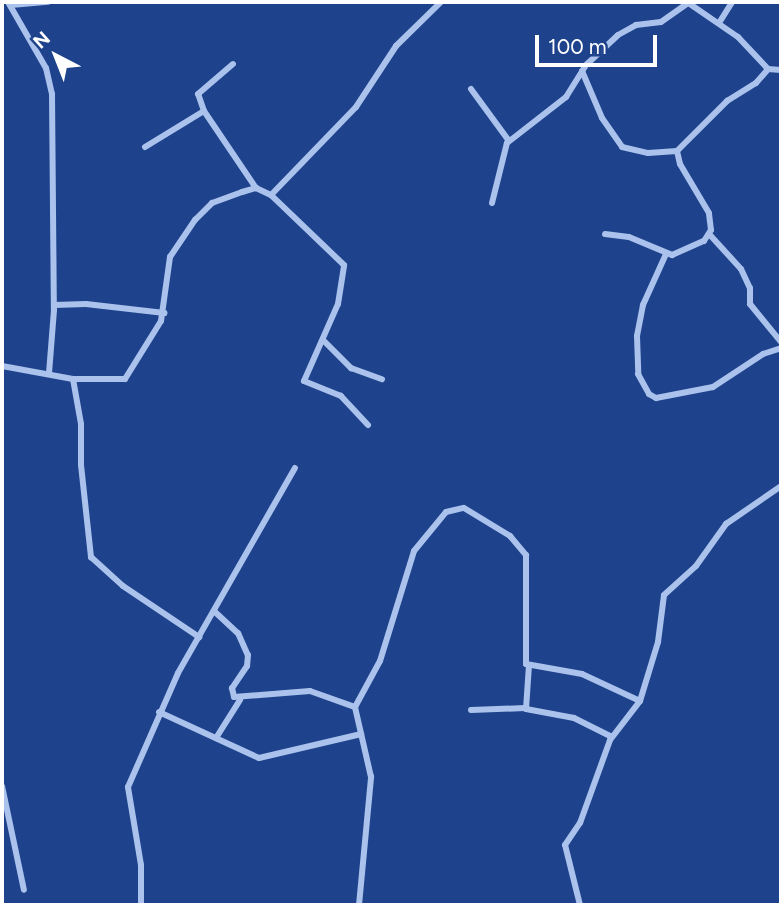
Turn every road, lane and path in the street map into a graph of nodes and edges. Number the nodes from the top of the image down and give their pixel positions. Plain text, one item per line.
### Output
1 (48, 2) edge
2 (441, 2) edge
3 (688, 2) edge
4 (732, 2) edge
5 (9, 3) edge
6 (719, 23) junction
7 (233, 64) dead end
8 (768, 69) junction
9 (781, 70) edge
10 (582, 71) junction
11 (471, 89) dead end
12 (204, 111) junction
13 (509, 141) junction
14 (145, 147) dead end
15 (677, 151) junction
16 (256, 188) junction
17 (271, 195) junction
18 (492, 203) dead end
19 (605, 234) dead end
20 (710, 235) junction
21 (666, 254) junction
22 (54, 305) junction
23 (164, 313) junction
24 (323, 340) junction
25 (781, 342) edge
26 (781, 348) edge
27 (2, 366) edge
28 (49, 373) junction
29 (73, 379) junction
30 (382, 379) dead end
31 (368, 425) dead end
32 (295, 468) dead end
33 (781, 486) edge
34 (214, 611) junction
35 (199, 637) junction
36 (529, 665) junction
37 (240, 700) junction
38 (640, 701) junction
39 (355, 708) junction
40 (525, 708) junction
41 (471, 710) dead end
42 (159, 712) junction
43 (361, 734) junction
44 (612, 737) junction
45 (216, 738) junction
46 (2, 786) edge
47 (24, 890) dead end
48 (141, 905) edge
49 (359, 905) edge
50 (580, 905) edge

1 - 5 street
2 - 17 street
3 - 6 street
3 - 10 street
4 - 6 street
5 - 22 street
6 - 8 street
7 - 12 street
8 - 9 street
8 - 15 street
10 - 13 street
10 - 15 street
11 - 13 street
12 - 14 street
12 - 16 street
13 - 18 street
15 - 20 street
16 - 17 street
16 - 23 street
17 - 24 street
19 - 21 street
20 - 21 street
20 - 25 street
21 - 26 street
22 - 23 street
22 - 28 street
23 - 29 street
24 - 30 street
24 - 31 street
27 - 28 street
28 - 29 street
29 - 35 street
32 - 34 street
33 - 38 street
34 - 35 street
34 - 37 street
35 - 42 street
36 - 38 street
36 - 39 street
36 - 40 street
37 - 39 street
37 - 45 street
38 - 44 street
39 - 43 street
40 - 41 street
40 - 44 street
42 - 45 street
42 - 48 street
43 - 45 street
43 - 49 street
44 - 50 street
46 - 47 street

